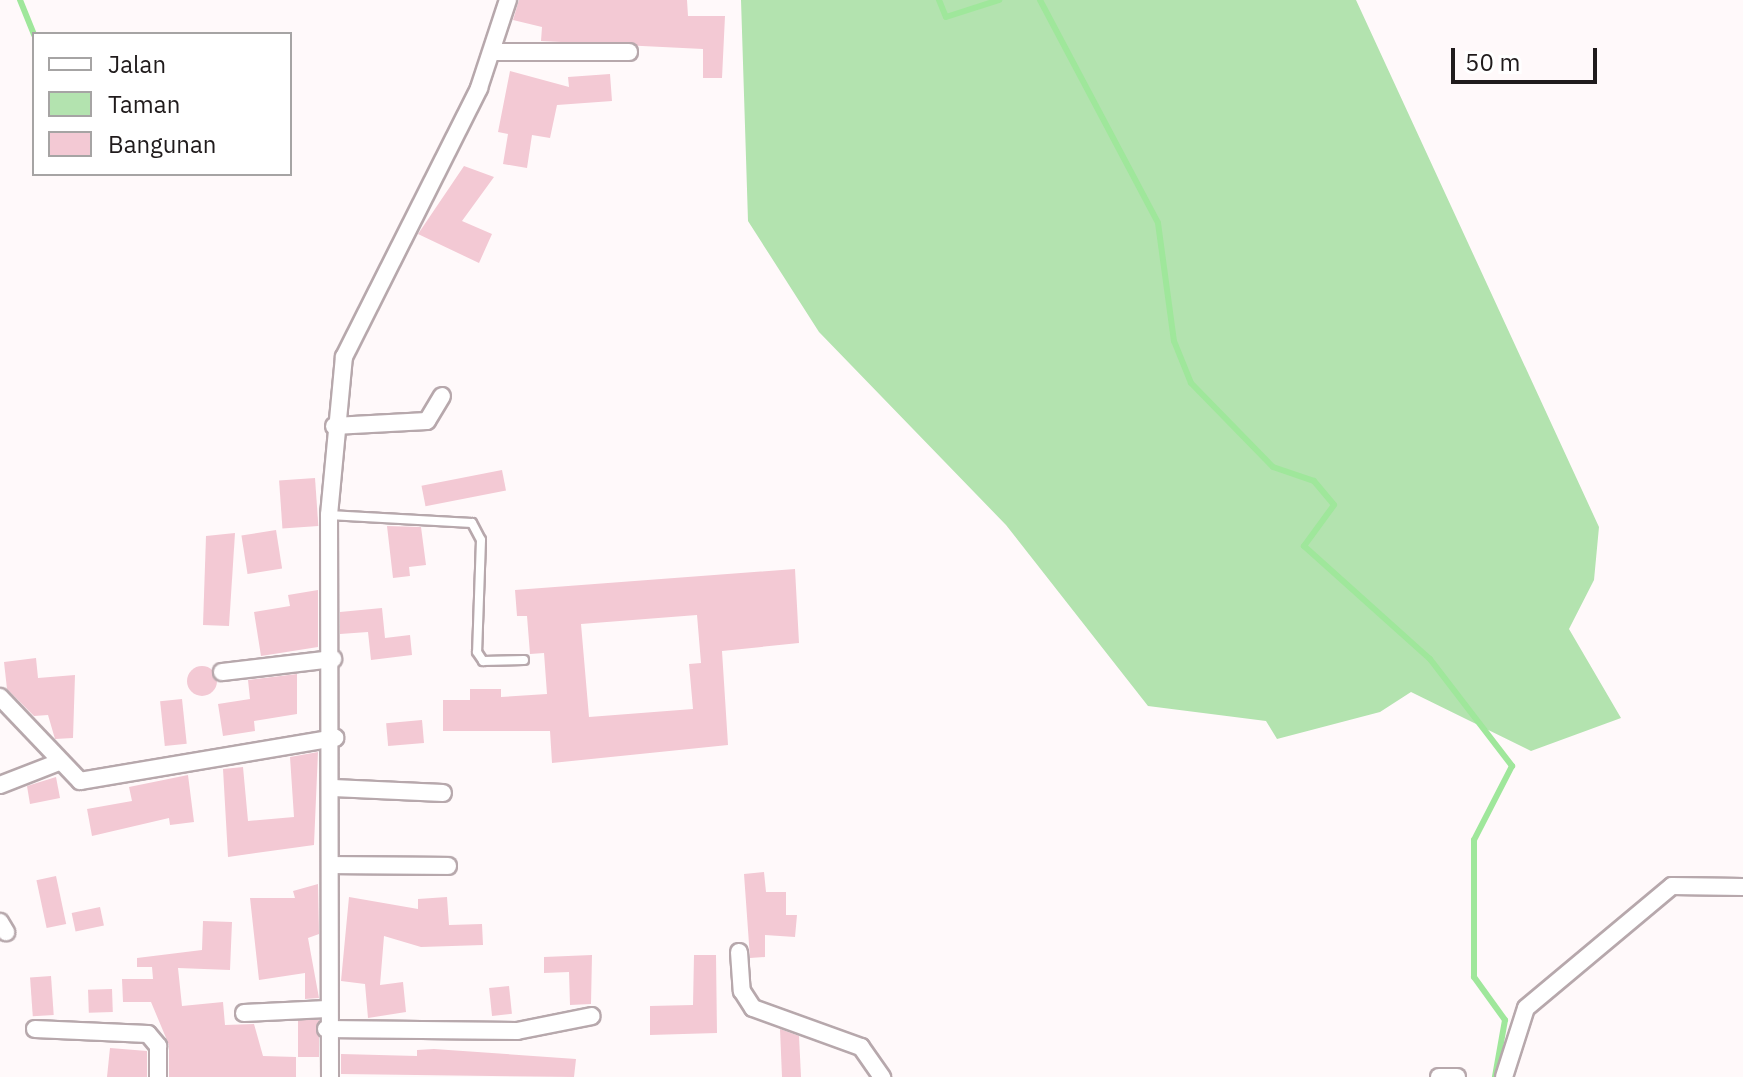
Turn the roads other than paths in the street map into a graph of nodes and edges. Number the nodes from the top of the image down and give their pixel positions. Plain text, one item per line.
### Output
1 (508, 0) edge
2 (492, 52) junction
3 (629, 52) dead end
4 (442, 396) dead end
5 (334, 426) junction
6 (329, 515) junction
7 (333, 659) junction
8 (524, 660) dead end
9 (222, 672) dead end
10 (0, 697) edge
11 (335, 738) junction
12 (59, 762) junction
13 (0, 785) edge
14 (333, 788) junction
15 (443, 793) dead end
16 (333, 865) junction
17 (448, 866) dead end
18 (1743, 887) edge
19 (739, 952) dead end
20 (327, 1009) junction
21 (244, 1013) dead end
22 (592, 1016) dead end
23 (35, 1029) dead end
24 (326, 1029) junction
25 (158, 1077) edge
26 (330, 1077) edge
27 (882, 1077) edge
28 (1439, 1077) edge
29 (1457, 1077) edge
30 (1504, 1077) edge

1 - 2 street
2 - 3 street
2 - 5 street
4 - 5 street
5 - 6 street
6 - 7 street
6 - 8 lane
7 - 9 street
7 - 11 street
10 - 12 street
11 - 12 street
11 - 14 street
12 - 13 street
14 - 15 street
14 - 16 street
16 - 17 street
16 - 20 street
18 - 30 street
19 - 27 street
20 - 21 street
20 - 24 street
22 - 24 street
23 - 25 street
24 - 26 street
28 - 29 street

